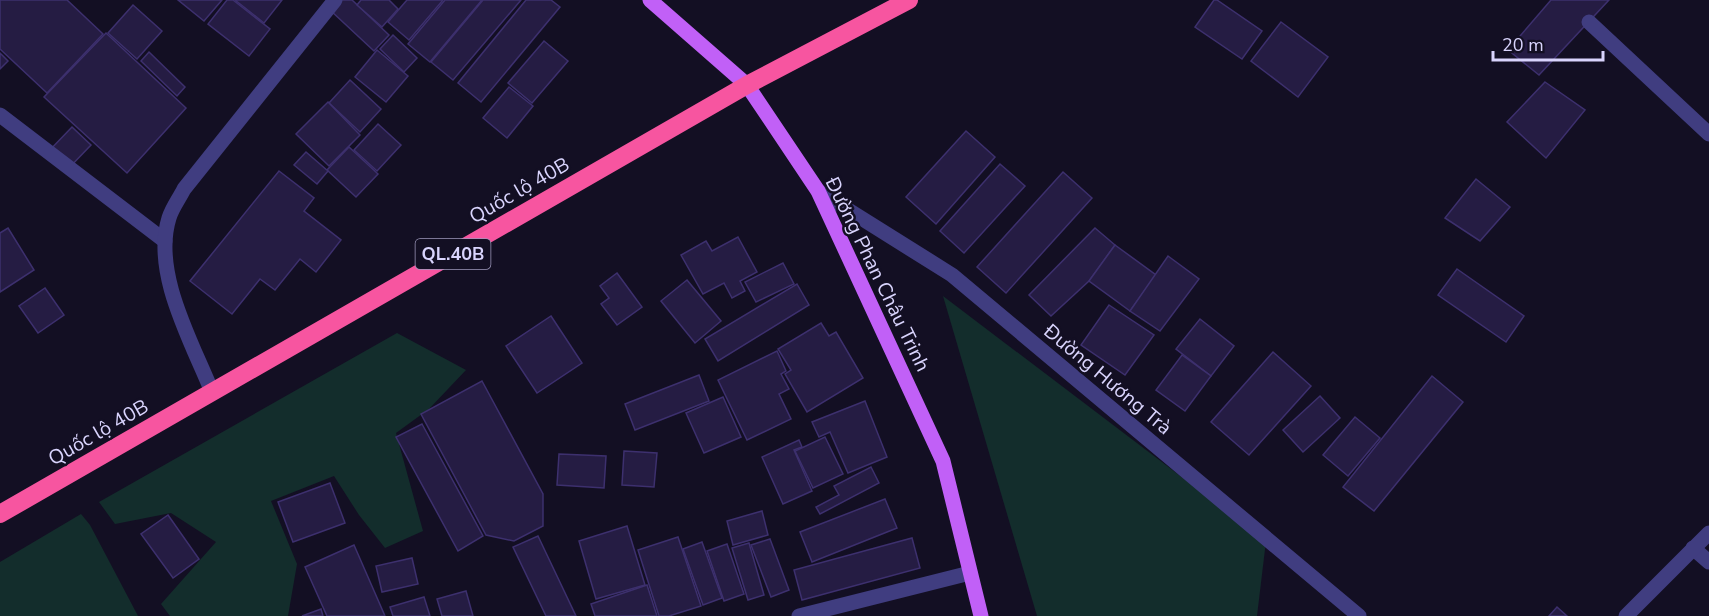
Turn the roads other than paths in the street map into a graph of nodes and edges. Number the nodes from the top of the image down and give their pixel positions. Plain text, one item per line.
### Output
1 (335, 0) edge
2 (650, 0) edge
3 (899, 2) edge
4 (1589, 22) dead end
5 (747, 85) junction
6 (0, 115) edge
7 (1709, 134) edge
8 (818, 192) junction
9 (165, 241) junction
10 (212, 392) junction
11 (0, 514) edge
12 (1709, 533) edge
13 (1693, 548) junction
14 (1709, 562) edge
15 (970, 573) junction
16 (799, 616) edge
17 (981, 616) edge
18 (1359, 616) edge
19 (1626, 616) edge

1 - 9 street
2 - 5 main road, Đường Phan Châu Trinh
3 - 5 highway, Quốc lộ 40B / QL.40B
4 - 7 street
5 - 8 main road, Đường Phan Châu Trinh
5 - 10 highway, Quốc lộ 40B / QL.40B
6 - 9 street
8 - 15 main road, Đường Phan Châu Trinh
8 - 18 street, Đường Hương Trà
9 - 10 street
10 - 11 highway, Quốc lộ 40B / QL.40B
12 - 13 street
13 - 14 street
13 - 19 street
15 - 16 street
15 - 17 main road, Đường Phan Châu Trinh

